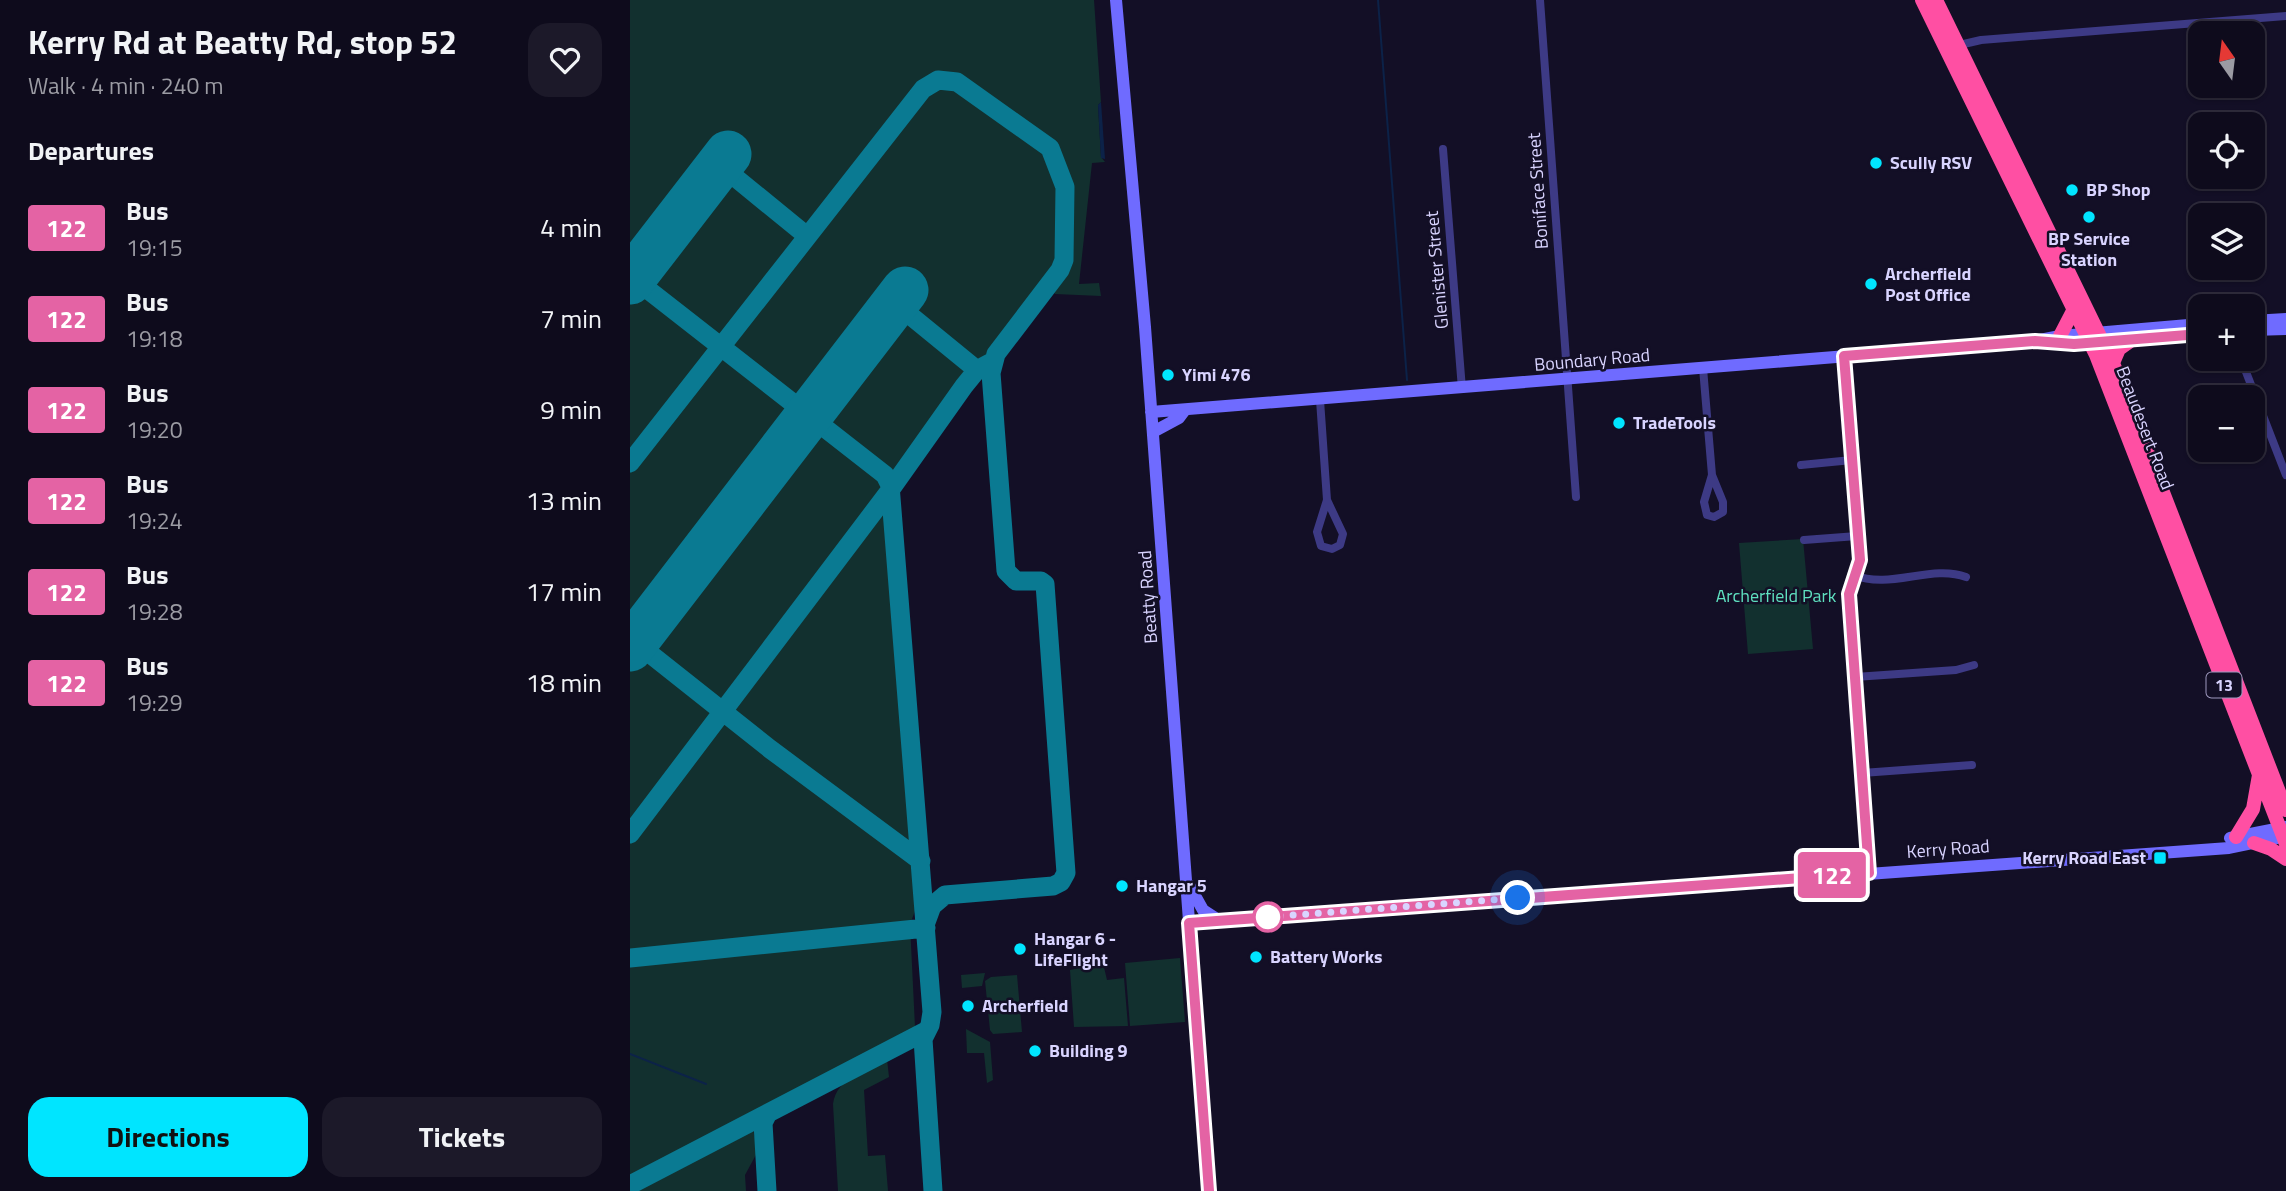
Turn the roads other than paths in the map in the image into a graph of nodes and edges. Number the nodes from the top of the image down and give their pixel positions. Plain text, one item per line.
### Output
1 (1116, 0) edge
2 (1540, 0) edge
3 (1922, 0) edge
4 (1936, 0) edge
5 (2286, 16) edge
6 (1952, 47) junction
7 (1443, 149) dead end
8 (2074, 309) junction
9 (2286, 319) edge
10 (2265, 320) edge
11 (2188, 326) edge
12 (2286, 329) edge
13 (2265, 330) edge
14 (2188, 335) edge
15 (2060, 336) junction
16 (2095, 338) junction
17 (2133, 339) junction
18 (2035, 341) junction
19 (1844, 356) junction
20 (2113, 363) junction
21 (1703, 368) junction
22 (2246, 371) edge
23 (1569, 379) junction
24 (1462, 389) junction
25 (1320, 400) junction
26 (1185, 410) junction
27 (1152, 412) junction
28 (1153, 432) junction
29 (1852, 460) junction
30 (1801, 465) dead end
31 (1712, 475) dead end
32 (2286, 475) edge
33 (1576, 497) dead end
34 (1327, 500) junction
35 (1857, 536) junction
36 (1804, 540) dead end
37 (1854, 575) junction
38 (1966, 577) dead end
39 (1974, 665) dead end
40 (1855, 677) junction
41 (1972, 765) dead end
42 (1862, 773) junction
43 (2259, 775) junction
44 (2284, 803) edge
45 (2284, 834) edge
46 (2236, 837) junction
47 (2253, 844) junction
48 (2207, 847) junction
49 (2286, 859) edge
50 (1185, 861) junction
51 (1869, 873) junction
52 (1220, 921) junction
53 (1189, 923) junction
54 (1209, 1191) edge

1 - 27 main road, Beatty Road
2 - 23 street, Boniface Street
3 - 6 highway, Beaudesert Road / 13
4 - 6 highway, Beaudesert Road / 13
5 - 6 street
6 - 8 highway, Beaudesert Road / 13
6 - 16 highway, Beaudesert Road / 13
7 - 24 street, Glenister Street
8 - 15 highway
8 - 16 highway, Beaudesert Road / 13
9 - 10 main road
11 - 16 main road, Boundary Road
12 - 13 main road
14 - 17 main road, Boundary Road
15 - 16 main road, Boundary Road
15 - 18 main road, Boundary Road
16 - 17 main road, Boundary Road
16 - 18 main road, Boundary Road
16 - 20 highway, Beaudesert Road / 13
16 - 43 highway, Beaudesert Road / 13
17 - 20 highway
18 - 19 main road, Boundary Road
19 - 21 main road, Boundary Road
19 - 29 street
20 - 44 highway, Beaudesert Road / 13
21 - 23 main road, Boundary Road
21 - 31 street
22 - 32 street
23 - 24 main road, Boundary Road
23 - 33 street, Boniface Street
24 - 25 main road, Boundary Road
25 - 26 main road, Boundary Road
25 - 34 street
26 - 27 main road, Boundary Road
26 - 28 main road
27 - 28 main road, Beatty Road
28 - 50 main road, Beatty Road
29 - 30 street
29 - 35 street
34 - 34 street
35 - 36 street
35 - 37 street
37 - 38 street
37 - 40 street
39 - 40 street
40 - 42 street
41 - 42 street
42 - 51 street
43 - 45 highway, Beaudesert Road / 13
43 - 46 highway
45 - 46 main road, Kerry Road
45 - 47 main road, Kerry Road
46 - 48 main road, Kerry Road
47 - 48 main road, Kerry Road
47 - 49 highway
48 - 51 main road, Kerry Road
50 - 52 main road
50 - 53 main road, Beatty Road
51 - 52 main road, Kerry Road
52 - 53 main road, Kerry Road
53 - 54 main road, Beatty Road

